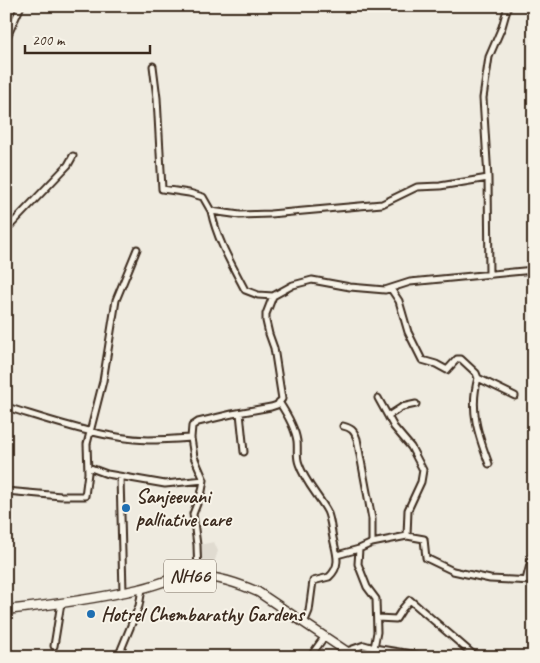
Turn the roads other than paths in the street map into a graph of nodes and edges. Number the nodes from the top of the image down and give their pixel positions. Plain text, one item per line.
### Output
1 (21, 6) edge
2 (508, 6) edge
3 (6, 39) edge
4 (153, 66) dead end
5 (72, 156) dead end
6 (488, 178) junction
7 (211, 211) junction
8 (6, 230) edge
9 (137, 249) dead end
10 (534, 270) edge
11 (489, 275) junction
12 (390, 289) junction
13 (273, 296) junction
14 (478, 378) junction
15 (515, 396) dead end
16 (378, 398) dead end
17 (280, 402) junction
18 (416, 404) dead end
19 (6, 407) edge
20 (240, 412) junction
21 (388, 416) junction
22 (343, 426) dead end
23 (89, 432) junction
24 (191, 438) junction
25 (244, 452) dead end
26 (488, 464) dead end
27 (88, 467) junction
28 (120, 477) junction
29 (204, 480) junction
30 (6, 491) edge
31 (407, 536) junction
32 (372, 543) junction
33 (359, 549) junction
34 (534, 549) edge
35 (337, 555) junction
36 (198, 576) junction
37 (526, 580) junction
38 (534, 581) edge
39 (142, 589) junction
40 (123, 592) junction
41 (61, 604) junction
42 (6, 610) edge
43 (377, 618) junction
44 (304, 623) junction
45 (325, 636) junction
46 (54, 646) dead end
47 (374, 648) junction
48 (347, 651) junction
49 (118, 657) edge
50 (310, 657) edge
51 (355, 657) edge
52 (430, 657) edge
53 (476, 657) edge

1 - 3 street
2 - 6 street
4 - 7 street
5 - 8 street
6 - 7 street
6 - 11 street
7 - 13 street
9 - 23 street
10 - 11 street
11 - 12 street
12 - 13 street
12 - 14 street
13 - 17 street
14 - 15 street
14 - 26 street
16 - 21 street
17 - 20 street
17 - 35 street
18 - 21 street
19 - 23 street
20 - 24 street
20 - 25 street
21 - 31 street
22 - 32 street
23 - 24 street
23 - 27 street
24 - 29 street
27 - 28 street
27 - 30 street
28 - 29 street
28 - 40 street
29 - 36 street
31 - 32 street
31 - 37 street
32 - 33 street
33 - 35 street
33 - 43 street
34 - 37 street
35 - 44 street
36 - 39 highway, NH66
36 - 44 highway, NH66
37 - 38 street
39 - 40 highway, NH66
39 - 49 street
40 - 41 highway, NH66
41 - 42 highway, NH66
41 - 46 street
43 - 47 street
43 - 53 street
44 - 45 highway, NH66
45 - 48 highway, NH66
45 - 50 street
47 - 48 street
47 - 52 street
48 - 51 highway, NH66

